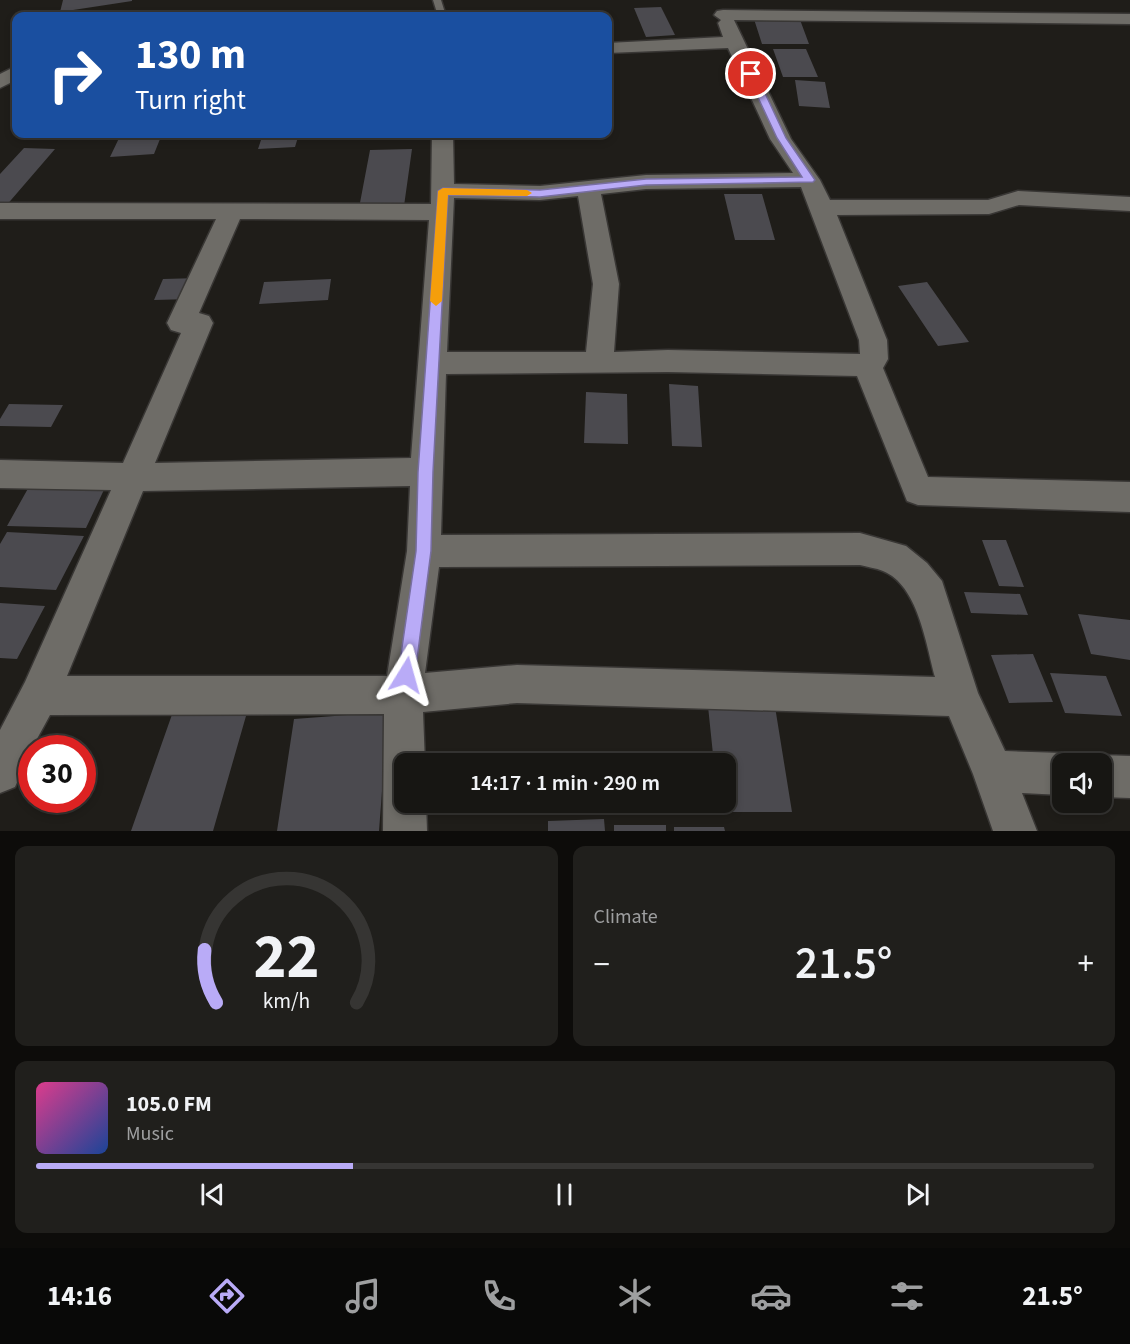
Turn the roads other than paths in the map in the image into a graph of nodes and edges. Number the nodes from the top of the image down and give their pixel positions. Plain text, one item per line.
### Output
1 (1062, 0) edge
2 (721, 8) edge
3 (1081, 18) junction
4 (1130, 19) edge
5 (734, 42) junction
6 (612, 48) edge
7 (442, 138) edge
8 (809, 180) junction
9 (588, 187) junction
10 (442, 201) junction
11 (1130, 204) edge
12 (822, 208) junction
13 (0, 211) edge
14 (232, 211) junction
15 (432, 363) junction
16 (599, 363) junction
17 (867, 364) junction
18 (426, 472) junction
19 (0, 474) edge
20 (135, 477) junction
21 (1130, 497) edge
22 (423, 551) junction
23 (39, 696) junction
24 (404, 696) junction
25 (960, 697) junction
26 (993, 771) junction
27 (0, 772) edge
28 (1052, 774) edge
29 (1112, 776) edge
30 (1130, 777) edge
31 (405, 831) edge
32 (1015, 831) edge

1 - 3 street
2 - 3 street
2 - 5 street
3 - 4 street
5 - 6 street
5 - 8 street
7 - 10 street
8 - 9 street
8 - 12 street
9 - 10 street
9 - 16 street
10 - 14 street
10 - 15 street
11 - 12 street
12 - 17 street
13 - 14 street
14 - 20 street
15 - 16 street
15 - 18 street
16 - 17 street
17 - 21 street
18 - 20 street
18 - 22 street
19 - 20 street
20 - 23 street
22 - 24 street
22 - 25 street
23 - 24 street
23 - 27 street
24 - 25 street
24 - 31 street
25 - 26 street
26 - 28 street
26 - 32 street
29 - 30 street

